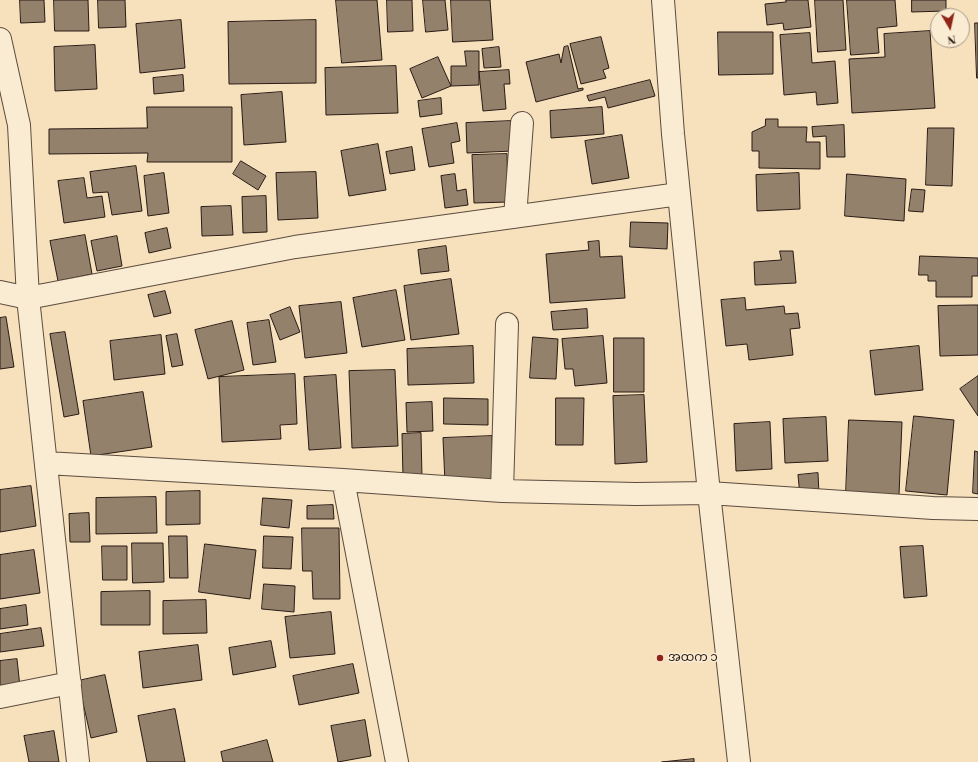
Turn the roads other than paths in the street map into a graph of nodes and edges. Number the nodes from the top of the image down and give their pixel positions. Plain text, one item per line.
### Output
1 (663, 0) edge
2 (0, 39) edge
3 (522, 123) dead end
4 (679, 194) junction
5 (515, 216) junction
6 (0, 292) edge
7 (28, 298) junction
8 (507, 324) dead end
9 (46, 463) junction
10 (342, 480) junction
11 (502, 490) junction
12 (709, 493) junction
13 (978, 509) edge
14 (70, 683) junction
15 (0, 697) edge
16 (78, 762) edge
17 (397, 762) edge
18 (739, 762) edge

1 - 4 street
2 - 7 street
3 - 5 street
4 - 5 street
4 - 12 street
5 - 7 street
6 - 7 street
7 - 9 street
8 - 11 street
9 - 10 street
9 - 14 street
10 - 11 street
10 - 17 street
11 - 12 street
12 - 13 street
12 - 18 street
14 - 15 street
14 - 16 street

